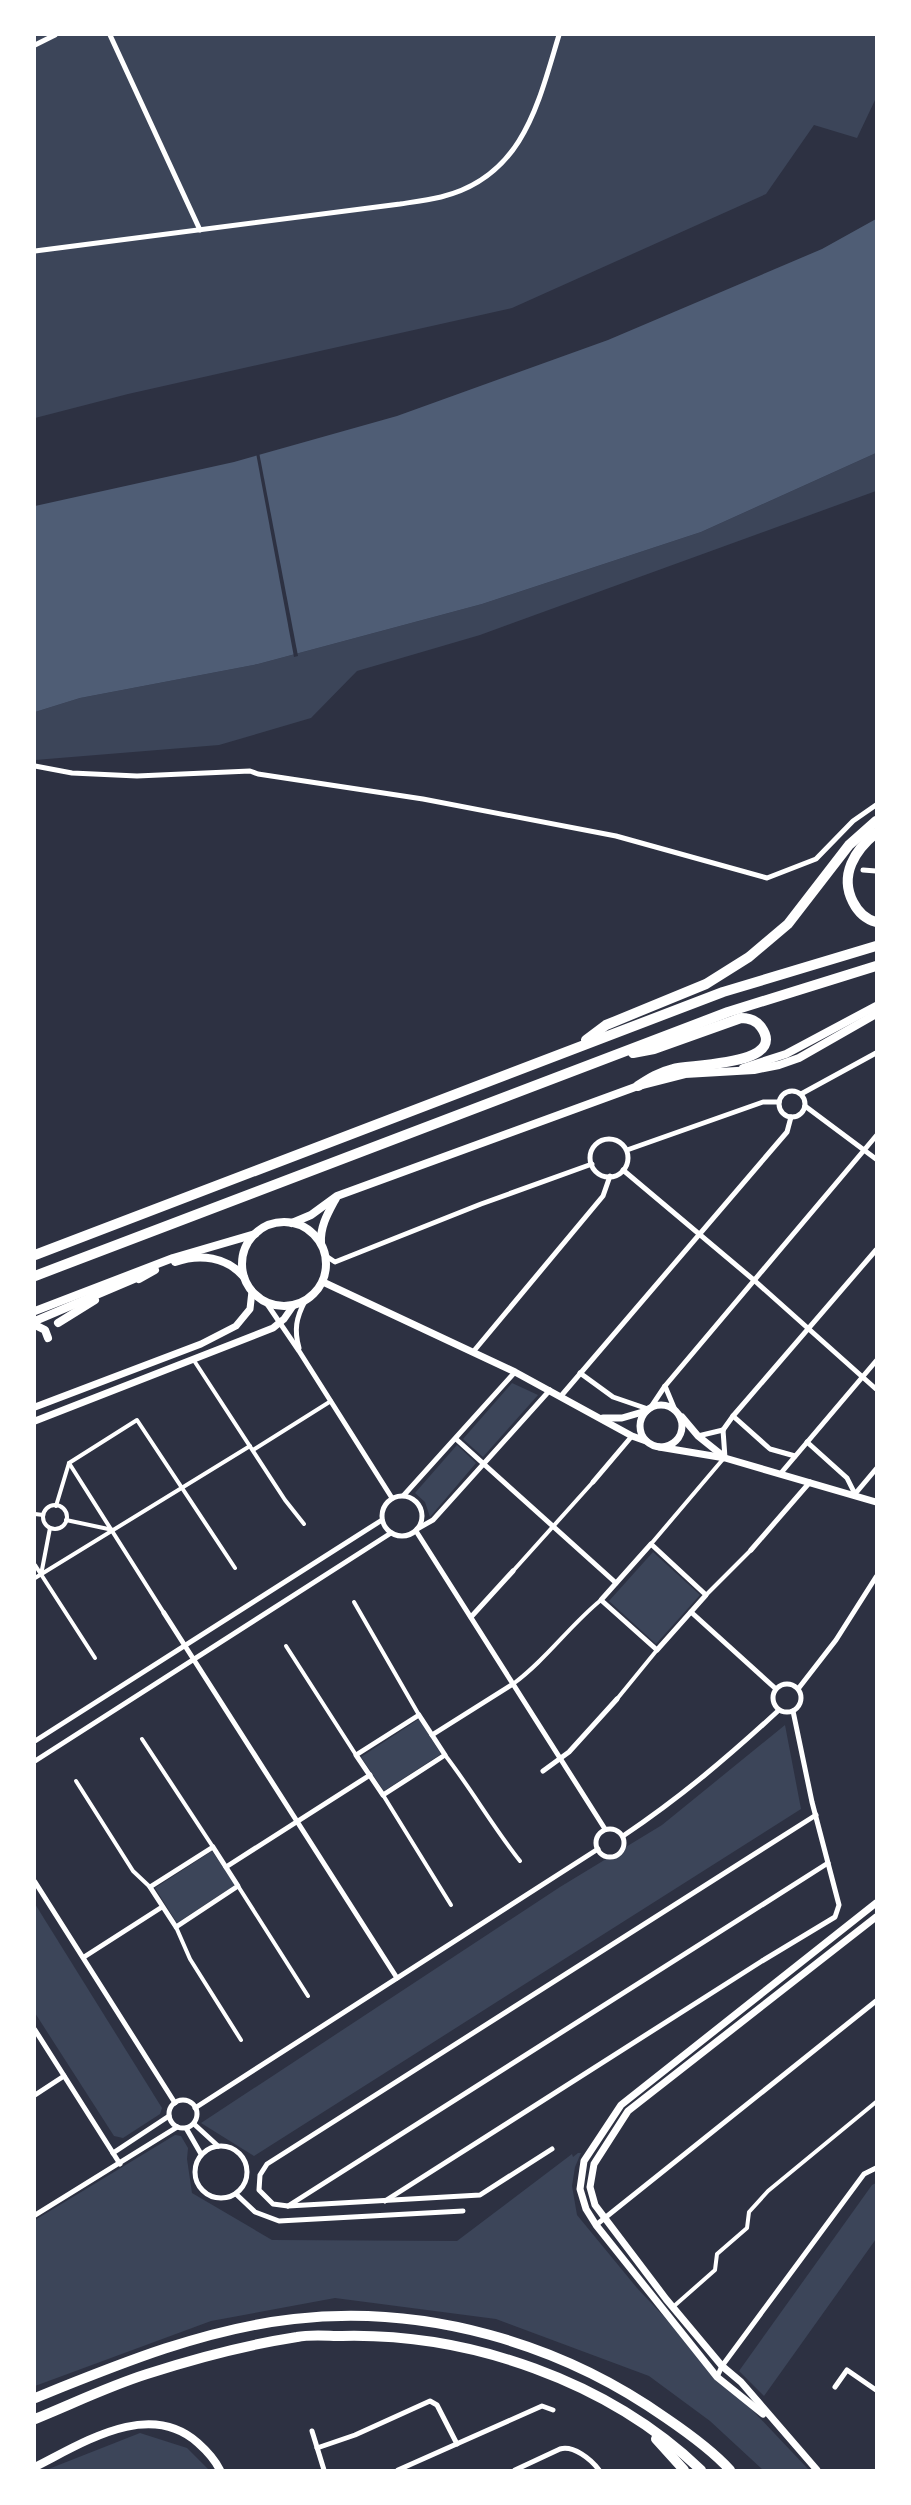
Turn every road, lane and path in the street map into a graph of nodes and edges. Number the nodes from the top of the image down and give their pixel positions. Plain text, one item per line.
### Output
1 (55, 35) edge
2 (110, 35) edge
3 (559, 35) edge
4 (35, 45) edge
5 (200, 230) junction
6 (35, 251) edge
7 (35, 766) edge
8 (876, 805) edge
9 (876, 821) edge
10 (876, 833) edge
11 (863, 870) dead end
12 (876, 871) edge
13 (876, 922) edge
14 (876, 946) edge
15 (876, 966) edge
16 (876, 1006) edge
17 (876, 1014) edge
18 (578, 1047) junction
19 (876, 1052) edge
20 (605, 1058) junction
21 (736, 1070) junction
22 (638, 1086) junction
23 (800, 1094) junction
24 (779, 1102) junction
25 (804, 1106) junction
26 (791, 1117) junction
27 (876, 1136) edge
28 (864, 1149) junction
29 (626, 1150) junction
30 (876, 1159) edge
31 (592, 1164) junction
32 (623, 1170) junction
33 (610, 1176) junction
34 (337, 1196) junction
35 (292, 1223) junction
36 (255, 1234) junction
37 (699, 1234) junction
38 (321, 1244) junction
39 (876, 1250) edge
40 (35, 1255) edge
41 (326, 1256) junction
42 (155, 1270) junction
43 (35, 1276) edge
44 (244, 1277) junction
45 (323, 1282) junction
46 (755, 1282) junction
47 (252, 1291) junction
48 (71, 1297) junction
49 (265, 1301) junction
50 (305, 1301) junction
51 (292, 1306) junction
52 (35, 1311) edge
53 (35, 1319) edge
54 (58, 1322) dead end
55 (278, 1323) junction
56 (35, 1325) edge
57 (808, 1329) junction
58 (48, 1338) dead end
59 (299, 1351) junction
60 (473, 1352) junction
61 (194, 1359) junction
62 (876, 1361) edge
63 (515, 1372) junction
64 (580, 1373) junction
65 (863, 1377) junction
66 (665, 1386) junction
67 (876, 1389) edge
68 (550, 1390) junction
69 (561, 1396) junction
70 (331, 1401) junction
71 (35, 1407) edge
72 (649, 1409) junction
73 (676, 1411) junction
74 (733, 1416) junction
75 (602, 1418) junction
76 (35, 1421) edge
77 (724, 1430) junction
78 (632, 1436) junction
79 (698, 1436) junction
80 (456, 1439) junction
81 (646, 1441) junction
82 (807, 1442) junction
83 (659, 1447) junction
84 (252, 1448) junction
85 (795, 1456) junction
86 (725, 1458) junction
87 (69, 1463) junction
88 (483, 1463) junction
89 (876, 1469) edge
90 (781, 1474) junction
91 (593, 1482) joint
92 (810, 1482) junction
93 (182, 1488) junction
94 (855, 1494) junction
95 (404, 1495) junction
96 (392, 1498) junction
97 (876, 1502) edge
98 (56, 1506) junction
99 (35, 1514) edge
100 (43, 1515) junction
101 (66, 1520) junction
102 (382, 1520) junction
103 (304, 1524) dead end
104 (553, 1526) junction
105 (50, 1528) junction
106 (112, 1530) junction
107 (417, 1530) junction
108 (391, 1533) junction
109 (651, 1544) junction
110 (750, 1550) joint
111 (35, 1565) edge
112 (235, 1568) dead end
113 (513, 1571) joint
114 (41, 1575) junction
115 (876, 1577) edge
116 (35, 1578) edge
117 (616, 1583) junction
118 (706, 1595) junction
119 (601, 1600) junction
120 (354, 1602) dead end
121 (691, 1612) junction
122 (164, 1613) joint
123 (471, 1617) junction
124 (186, 1646) junction
125 (286, 1646) dead end
126 (657, 1650) junction
127 (95, 1658) dead end
128 (194, 1659) junction
129 (513, 1684) junction
130 (776, 1688) junction
131 (798, 1689) junction
132 (617, 1699) joint
133 (779, 1710) junction
134 (793, 1711) junction
135 (419, 1715) junction
136 (432, 1735) junction
137 (142, 1739) dead end
138 (35, 1741) edge
139 (356, 1755) junction
140 (445, 1755) junction
141 (561, 1759) junction
142 (35, 1761) edge
143 (543, 1771) dead end
144 (370, 1775) junction
145 (76, 1781) dead end
146 (383, 1795) junction
147 (816, 1815) junction
148 (297, 1821) junction
149 (605, 1829) junction
150 (623, 1836) junction
151 (213, 1847) junction
152 (598, 1849) junction
153 (520, 1862) dead end
154 (828, 1863) junction
155 (226, 1867) junction
156 (35, 1882) edge
157 (238, 1886) junction
158 (150, 1887) junction
159 (876, 1903) edge
160 (451, 1905) dead end
161 (162, 1907) junction
162 (876, 1917) edge
163 (176, 1927) junction
164 (84, 1957) junction
165 (397, 1978) junction
166 (308, 1996) dead end
167 (876, 2001) edge
168 (35, 2030) edge
169 (241, 2040) dead end
170 (64, 2076) junction
171 (35, 2095) edge
172 (876, 2102) edge
173 (175, 2103) junction
174 (195, 2108) junction
175 (169, 2116) junction
176 (194, 2124) junction
177 (177, 2127) junction
178 (186, 2128) junction
179 (218, 2146) junction
180 (552, 2148) dead end
181 (113, 2153) junction
182 (201, 2154) junction
183 (120, 2164) junction
184 (876, 2168) edge
185 (236, 2194) junction
186 (384, 2201) junction
187 (288, 2206) junction
188 (463, 2211) dead end
189 (35, 2215) edge
190 (605, 2218) junction
191 (596, 2225) junction
192 (673, 2307) junction
193 (722, 2366) junction
194 (716, 2376) junction
195 (835, 2387) dead end
196 (876, 2390) edge
197 (35, 2398) edge
198 (552, 2410) dead end
199 (35, 2419) edge
200 (777, 2425) junction
201 (646, 2427) junction
202 (312, 2432) dead end
203 (457, 2444) junction
204 (317, 2448) junction
205 (35, 2466) edge
206 (220, 2470) edge
207 (324, 2470) edge
208 (398, 2470) edge
209 (514, 2470) edge
210 (599, 2470) edge
211 (684, 2470) edge
212 (701, 2470) edge
213 (730, 2470) edge
214 (817, 2470) edge

1 - 4 street
2 - 5 street
3 - 5 street
5 - 6 street
7 - 8 street
9 - 18 highway
10 - 13 highway
11 - 12 street
14 - 18 highway
15 - 20 highway
16 - 21 main road
17 - 21 main road
18 - 40 highway
19 - 23 street
20 - 22 highway
20 - 43 highway
21 - 22 main road
22 - 34 main road
23 - 24 street
23 - 25 street
24 - 26 street
24 - 29 street
25 - 26 street
25 - 28 street
26 - 37 street
27 - 28 street
28 - 30 street
28 - 46 street
29 - 31 street
29 - 32 street
31 - 33 street
31 - 41 street
32 - 33 street
32 - 37 street
33 - 60 street
34 - 35 main road
34 - 38 main road
35 - 36 main road
35 - 38 main road
36 - 44 main road
36 - 48 main road
37 - 46 street
37 - 64 street
38 - 41 main road
39 - 57 street
41 - 45 main road
42 - 44 main road
42 - 53 main road
42 - 54 main road
44 - 47 main road
45 - 50 main road
45 - 60 street
46 - 57 street
46 - 66 street
47 - 49 main road
47 - 71 street
48 - 52 main road
48 - 53 main road
49 - 51 main road
49 - 55 street
50 - 51 main road
50 - 59 street
51 - 55 street
55 - 59 street
55 - 61 street
56 - 58 main road
57 - 65 street
57 - 74 street
59 - 70 street
60 - 63 street
61 - 76 street
61 - 84 street
62 - 65 street
63 - 68 street
63 - 80 street
64 - 69 street
64 - 72 street
65 - 67 street
65 - 82 street
66 - 72 street
66 - 73 street
68 - 69 street
68 - 88 street
69 - 75 street
70 - 84 street
70 - 96 street
72 - 73 street
72 - 75 street
72 - 81 street
73 - 79 street
73 - 83 street
74 - 77 street
74 - 85 street
75 - 78 street
77 - 79 street
77 - 86 street
78 - 81 street
78 - 91 street
79 - 86 street
80 - 88 street
80 - 95 street
81 - 83 street
82 - 85 street
82 - 94 street
83 - 86 street
84 - 93 street
84 - 103 street
85 - 90 street
86 - 90 street
86 - 109 street
87 - 93 street
87 - 98 street
87 - 106 street
88 - 104 street
88 - 107 street
89 - 94 street
90 - 92 street
91 - 104 street
92 - 94 street
92 - 110 street
93 - 106 street
93 - 112 street
94 - 97 street
95 - 96 street
95 - 107 street
96 - 102 street
98 - 100 street
98 - 101 street
99 - 100 street
100 - 105 street
101 - 105 street
101 - 106 street
102 - 108 street
102 - 124 street
104 - 113 street
104 - 117 street
105 - 114 street
106 - 114 street
106 - 122 street
107 - 108 street
107 - 123 street
108 - 128 street
109 - 117 street
109 - 118 street
110 - 118 street
111 - 114 street
113 - 123 street
114 - 116 street
114 - 127 street
115 - 131 street
117 - 119 street
118 - 121 street
119 - 126 street
119 - 129 street
120 - 135 street
121 - 126 street
121 - 130 street
122 - 124 street
123 - 129 street
124 - 128 street
124 - 138 street
125 - 139 street
126 - 132 street
128 - 142 street
128 - 148 street
129 - 136 street
129 - 141 street
130 - 131 street
130 - 133 street
131 - 134 street
132 - 141 street
133 - 134 street
133 - 150 street
134 - 147 street
135 - 136 street
135 - 139 street
136 - 140 street
137 - 151 street
139 - 144 street
140 - 146 street
140 - 153 street
141 - 143 street
141 - 149 street
144 - 146 street
144 - 148 street
145 - 158 street
146 - 160 street
147 - 154 street
147 - 187 street
148 - 155 street
148 - 165 street
149 - 150 street
149 - 152 street
150 - 152 street
151 - 155 street
151 - 158 street
152 - 165 street
154 - 186 street
154 - 187 street
155 - 157 street
156 - 164 street
157 - 163 street
157 - 166 street
158 - 161 street
159 - 191 street
161 - 163 street
161 - 164 street
162 - 190 street
163 - 169 street
164 - 173 street
165 - 174 street
167 - 190 street
168 - 170 street
170 - 171 street
170 - 181 street
172 - 192 street
173 - 174 street
173 - 175 street
174 - 176 street
175 - 177 street
175 - 181 street
176 - 178 street
176 - 179 street
177 - 178 street
177 - 183 street
178 - 182 street
179 - 182 street
179 - 185 street
180 - 186 street
181 - 183 street
182 - 185 street
183 - 189 street
184 - 193 street
185 - 188 street
186 - 187 street
190 - 191 street
190 - 192 street
191 - 194 street
192 - 193 street
193 - 194 street
193 - 200 street
194 - 200 street
195 - 196 street
197 - 213 highway
198 - 203 street
199 - 201 highway
200 - 214 street
201 - 211 highway
201 - 212 highway
202 - 204 street
203 - 204 street
203 - 208 street
204 - 207 street
205 - 206 main road
209 - 210 street

